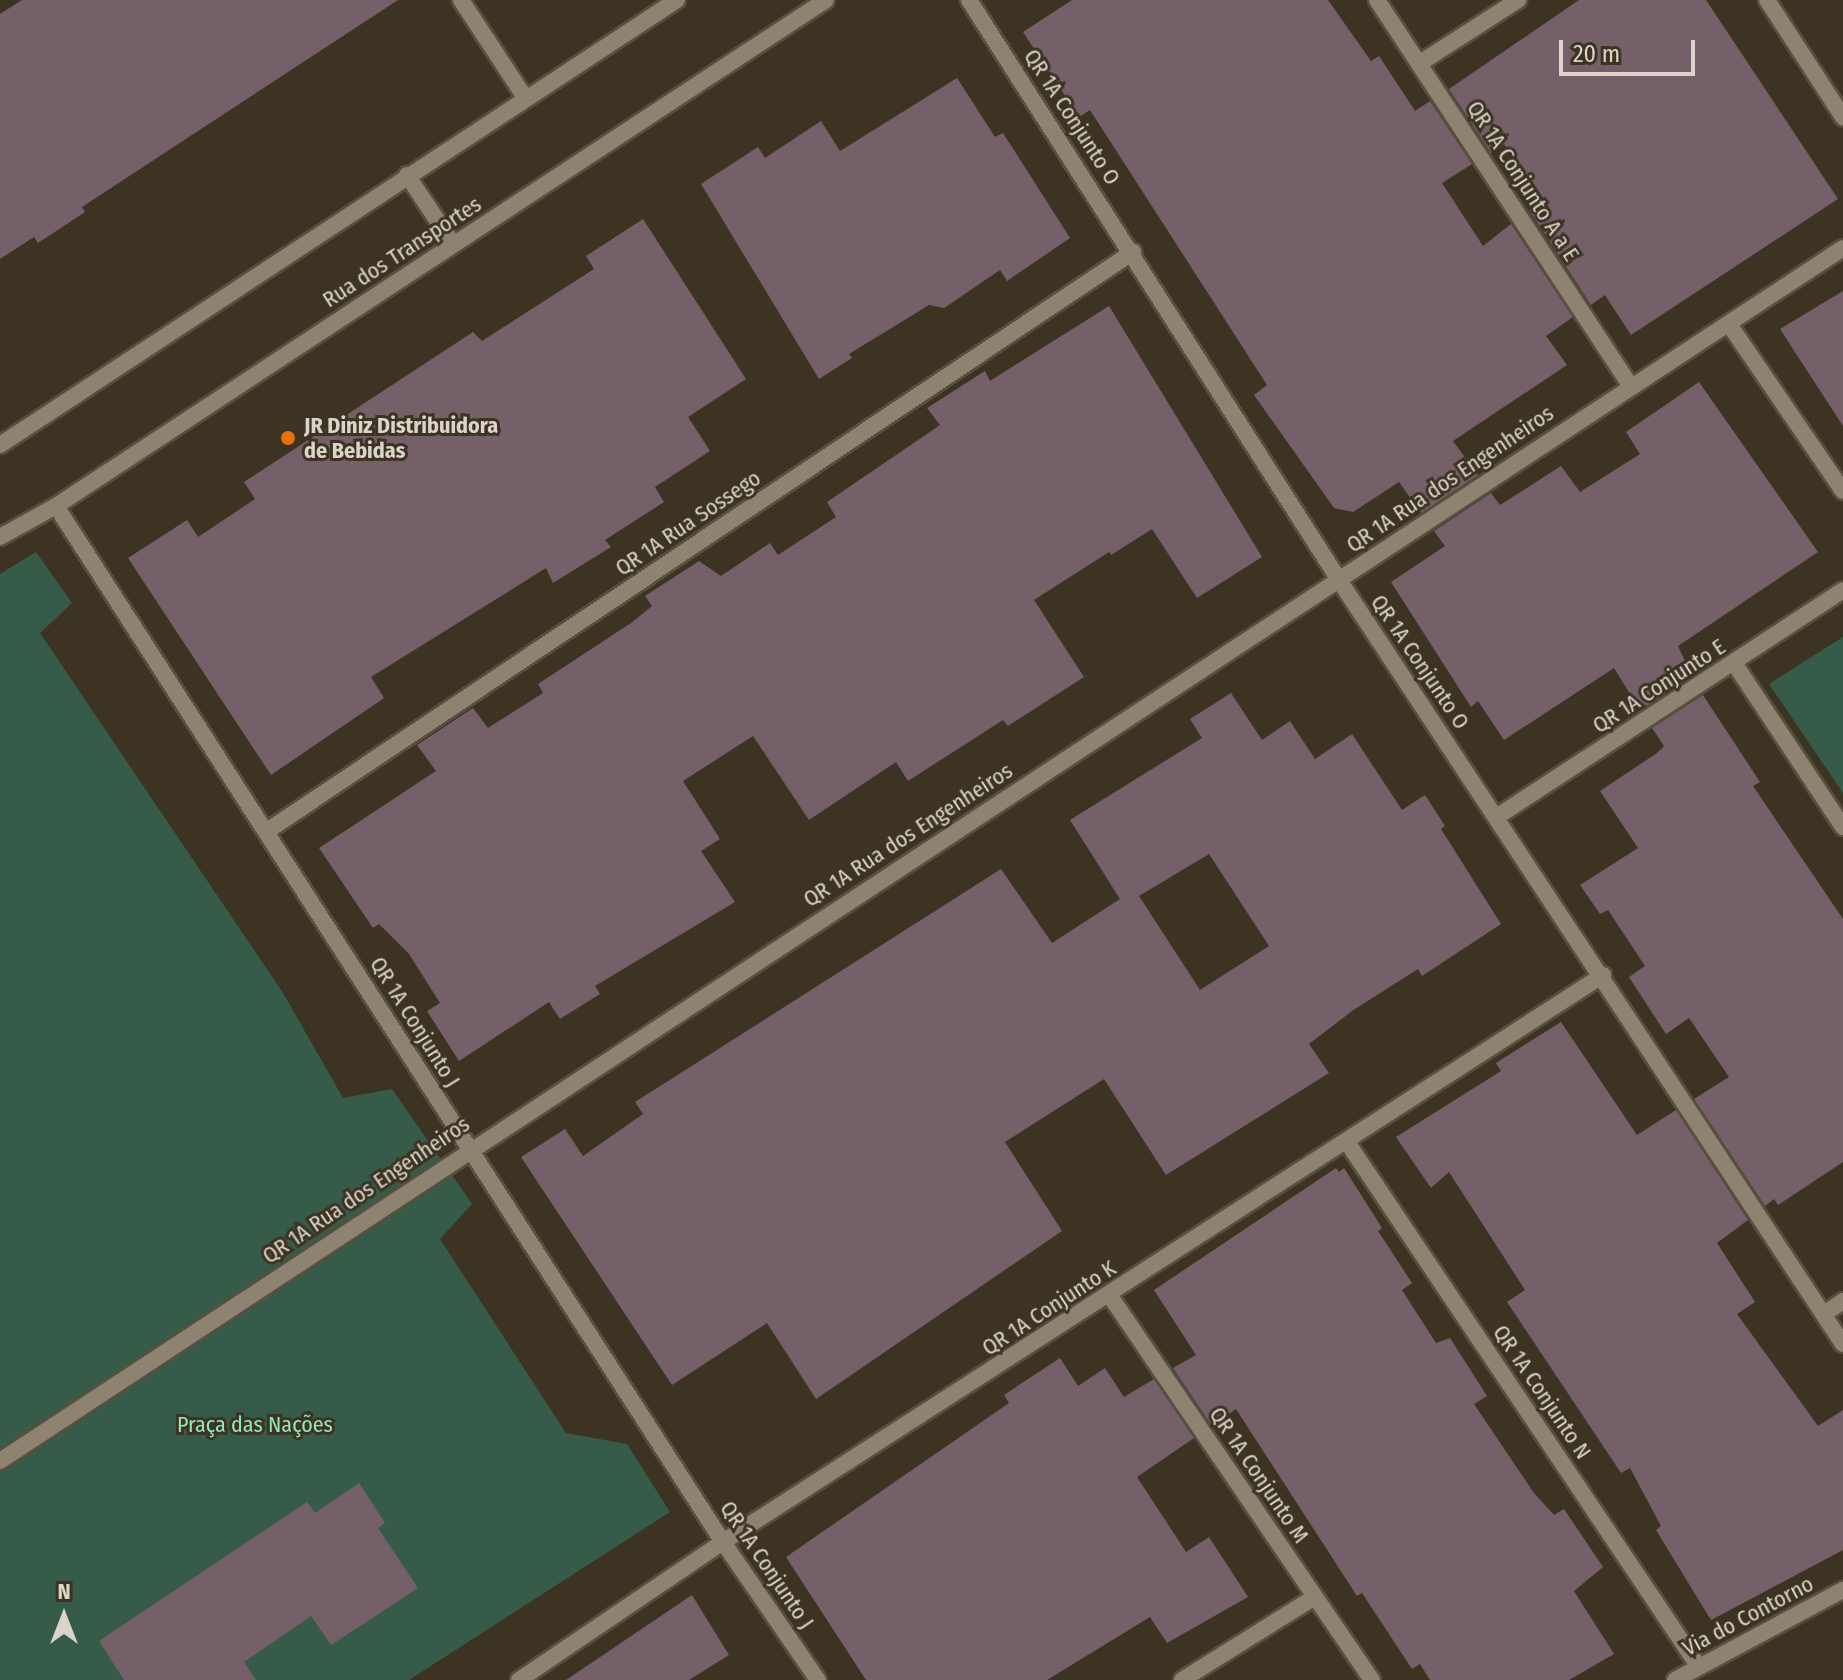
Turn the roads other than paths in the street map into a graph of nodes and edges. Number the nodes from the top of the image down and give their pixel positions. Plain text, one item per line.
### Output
1 (461, 0) edge
2 (677, 0) edge
3 (826, 0) edge
4 (969, 0) edge
5 (1377, 0) edge
6 (1518, 0) edge
7 (1767, 0) edge
8 (1420, 63) junction
9 (526, 99) junction
10 (1843, 117) edge
11 (407, 175) junction
12 (453, 244) junction
13 (1843, 248) edge
14 (1133, 252) junction
15 (1729, 324) junction
16 (1631, 386) junction
17 (0, 445) edge
18 (1843, 491) edge
19 (56, 506) junction
20 (0, 537) edge
21 (1339, 580) junction
22 (1843, 590) edge
23 (1734, 663) junction
24 (1498, 816) junction
25 (1843, 827) edge
26 (267, 831) junction
27 (1603, 975) junction
28 (1347, 1142) junction
29 (469, 1148) junction
30 (1110, 1296) junction
31 (1843, 1301) edge
32 (1824, 1314) junction
33 (1843, 1344) edge
34 (0, 1461) edge
35 (723, 1542) junction
36 (1843, 1590) edge
37 (1315, 1597) junction
38 (1699, 1667) junction
39 (519, 1680) edge
40 (818, 1680) edge
41 (1182, 1680) edge
42 (1372, 1680) edge
43 (1675, 1680) edge

1 - 9 street
2 - 9 street
3 - 12 street, Rua dos Transportes
4 - 14 street, QR 1A Conjunto O
5 - 8 street, QR 1A Conjunto A a E
6 - 8 street
7 - 10 street
8 - 16 street, QR 1A Conjunto A a E
9 - 11 street
11 - 12 street
11 - 17 street
12 - 19 street, Rua dos Transportes
13 - 15 street, QR 1A Rua dos Engenheiros
14 - 21 street, QR 1A Conjunto O
14 - 26 street, QR 1A Rua Sossego
15 - 16 street, QR 1A Rua dos Engenheiros
15 - 18 street
16 - 21 street, QR 1A Rua dos Engenheiros
19 - 20 street, Rua dos Transportes
19 - 26 street, QR 1A Conjunto J
21 - 24 street, QR 1A Conjunto O
21 - 29 street, QR 1A Rua dos Engenheiros
22 - 23 street, QR 1A Conjunto E
23 - 24 street, QR 1A Conjunto E
23 - 25 street
24 - 27 street, QR 1A Conjunto O
26 - 29 street, QR 1A Conjunto J
27 - 28 street, QR 1A Conjunto K
27 - 32 street, QR 1A Conjunto O
28 - 30 street, QR 1A Conjunto K
28 - 38 street, QR 1A Conjunto N
29 - 34 street, QR 1A Rua dos Engenheiros
29 - 35 street, QR 1A Conjunto J
30 - 35 street, QR 1A Conjunto K
30 - 37 street, QR 1A Conjunto M
31 - 32 street
32 - 33 street, QR 1A Conjunto O
35 - 39 street, QR 1A Conjunto K
35 - 40 street, QR 1A Conjunto J
36 - 38 street, Via do Contorno
37 - 41 street
37 - 42 street, QR 1A Conjunto M
38 - 43 street, Via do Contorno

